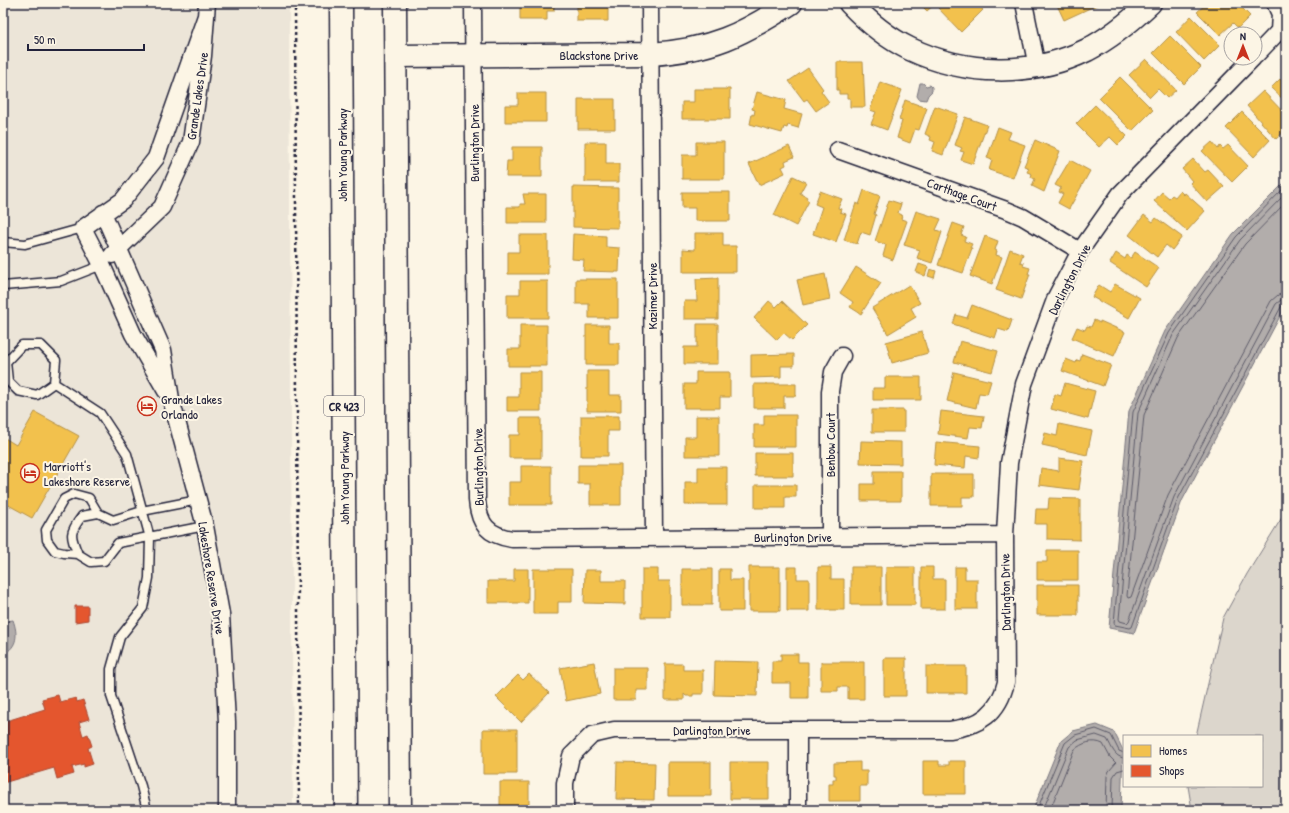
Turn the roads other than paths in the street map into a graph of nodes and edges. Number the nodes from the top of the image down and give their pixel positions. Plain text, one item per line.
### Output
1 (341, 3) edge
2 (395, 3) edge
3 (473, 3) edge
4 (650, 3) edge
5 (792, 3) edge
6 (850, 3) edge
7 (1024, 3) edge
8 (1150, 3) edge
9 (1275, 3) edge
10 (207, 9) edge
11 (1263, 48) edge
12 (651, 54) junction
13 (396, 56) junction
14 (474, 56) junction
15 (1245, 66) edge
16 (1037, 67) junction
17 (838, 150) dead end
18 (104, 214) junction
19 (83, 228) junction
20 (3, 242) edge
21 (120, 248) junction
22 (1080, 251) junction
23 (102, 265) junction
24 (3, 286) edge
25 (842, 356) dead end
26 (54, 383) junction
27 (171, 399) junction
28 (198, 500) junction
29 (142, 511) junction
30 (98, 513) junction
31 (205, 526) junction
32 (830, 536) junction
33 (1005, 536) junction
34 (150, 538) junction
35 (654, 538) junction
36 (78, 554) junction
37 (798, 730) junction
38 (147, 810) edge
39 (227, 810) edge
40 (346, 810) edge
41 (400, 810) edge
42 (565, 810) edge
43 (798, 810) edge

1 - 40 main road, John Young Parkway / CR 423
2 - 13 main road
3 - 14 street, Burlington Drive
4 - 12 street, Kazimer Drive
5 - 12 main road, Blackstone Drive
6 - 16 main road
7 - 16 street
8 - 16 main road
9 - 11 street
10 - 18 street, Grande Lakes Drive
10 - 21 street, Grande Lakes Drive
12 - 14 main road, Blackstone Drive
12 - 35 street, Kazimer Drive
13 - 14 main road, Blackstone Drive
13 - 41 main road
14 - 35 street, Burlington Drive
15 - 22 street, Darlington Drive
17 - 22 street, Carthage Court
18 - 19 street, Grande Lakes Drive
18 - 21 street, Lakeshore Reserve Drive
19 - 20 lane
19 - 23 street, Lakeshore Reserve Drive
21 - 23 street, Grande Lakes Drive
21 - 27 street, Lakeshore Reserve Drive
22 - 33 street, Darlington Drive
23 - 24 lane
23 - 27 street, Lakeshore Reserve Drive
25 - 32 street, Benbow Court
26 - 26 lane
26 - 29 lane
27 - 28 street, Lakeshore Reserve Drive
28 - 29 lane
28 - 31 street, Lakeshore Reserve Drive
29 - 30 lane
29 - 34 lane
30 - 36 lane
30 - 36 lane
31 - 34 lane
31 - 39 street, Lakeshore Reserve Drive
32 - 33 street, Burlington Drive
32 - 35 street, Burlington Drive
33 - 37 street, Darlington Drive
34 - 36 lane
34 - 38 lane
37 - 42 street, Darlington Drive
37 - 43 street

